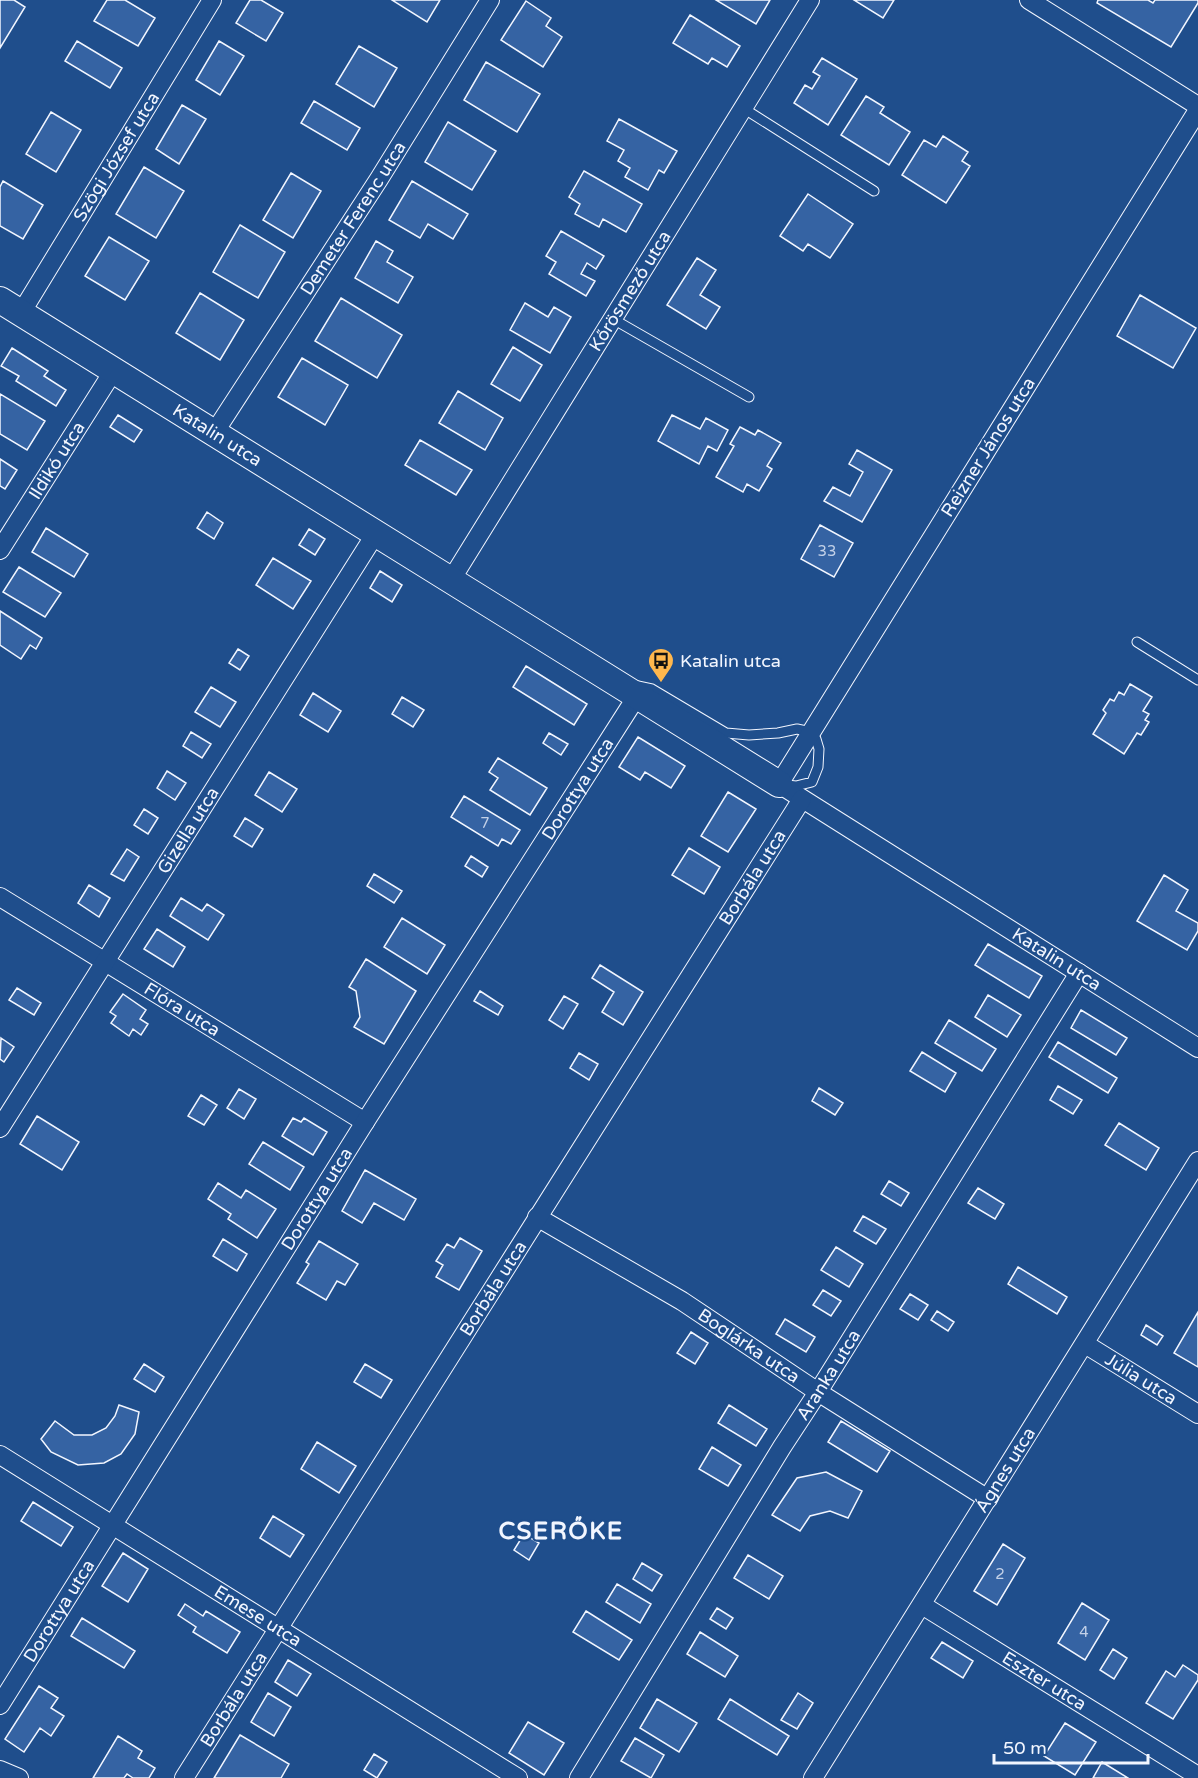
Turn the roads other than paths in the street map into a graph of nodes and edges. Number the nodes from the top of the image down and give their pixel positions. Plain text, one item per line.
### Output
1 (212, 0) edge
2 (490, 0) edge
3 (810, 0) edge
4 (1029, 0) edge
5 (743, 108) junction
6 (1198, 108) edge
7 (874, 190) dead end
8 (10, 306) edge
9 (613, 319) junction
10 (114, 370) junction
11 (749, 397) dead end
12 (214, 433) junction
13 (376, 533) junction
14 (0, 550) edge
15 (451, 580) junction
16 (1137, 642) dead end
17 (610, 679) junction
18 (1198, 680) edge
19 (637, 696) junction
20 (811, 732) junction
21 (778, 784) junction
22 (802, 799) junction
23 (0, 897) edge
24 (105, 962) junction
25 (1079, 973) junction
26 (1198, 1048) edge
27 (365, 1122) junction
28 (0, 1128) edge
29 (1198, 1161) edge
30 (537, 1217) junction
31 (1085, 1344) junction
32 (818, 1392) junction
33 (1198, 1414) edge
34 (0, 1455) edge
35 (988, 1499) junction
36 (113, 1525) junction
37 (922, 1605) junction
38 (278, 1627) junction
39 (0, 1705) edge
40 (0, 1770) edge
41 (1198, 1776) edge
42 (19, 1778) edge
43 (184, 1778) edge
44 (518, 1778) edge
45 (579, 1778) edge
46 (813, 1778) edge

1 - 8 street, Szögi József utca
2 - 12 street, Demeter Ferenc utca
3 - 5 street, Kőrösmező utca
4 - 6 street
5 - 7 lane
5 - 9 street, Kőrösmező utca
6 - 20 street, Reizner János utca
8 - 10 street, Katalin utca
9 - 11 lane
9 - 15 street, Kőrösmező utca
10 - 12 street, Katalin utca
10 - 14 street, Ildikó utca
12 - 13 street, Katalin utca
13 - 15 street, Katalin utca
13 - 24 street, Gizella utca
15 - 17 street, Katalin utca
16 - 18 lane
17 - 19 street, Katalin utca
17 - 20 lane
19 - 21 street, Katalin utca
19 - 27 street, Dorottya utca
20 - 21 street, Reizner János utca
20 - 21 lane
21 - 22 street, Katalin utca
22 - 25 street, Katalin utca
22 - 30 street, Borbála utca
23 - 24 street, Flóra utca
24 - 27 street, Flóra utca
24 - 28 street, Gizella utca
25 - 26 street, Katalin utca
25 - 32 street, Aranka utca
27 - 36 street, Dorottya utca
29 - 31 street, Ágnes utca
30 - 32 street, Boglárka utca
30 - 38 street, Borbála utca
31 - 33 street, Júlia utca
31 - 35 street, Ágnes utca
32 - 35 street, Boglárka utca
32 - 45 street, Aranka utca
34 - 36 street, Emese utca
35 - 37 street, Ágnes utca
36 - 38 street, Emese utca
36 - 39 street, Dorottya utca
37 - 41 street, Eszter utca
37 - 46 street, Ágnes utca
38 - 43 street, Borbála utca
38 - 44 street, Emese utca
40 - 42 street

